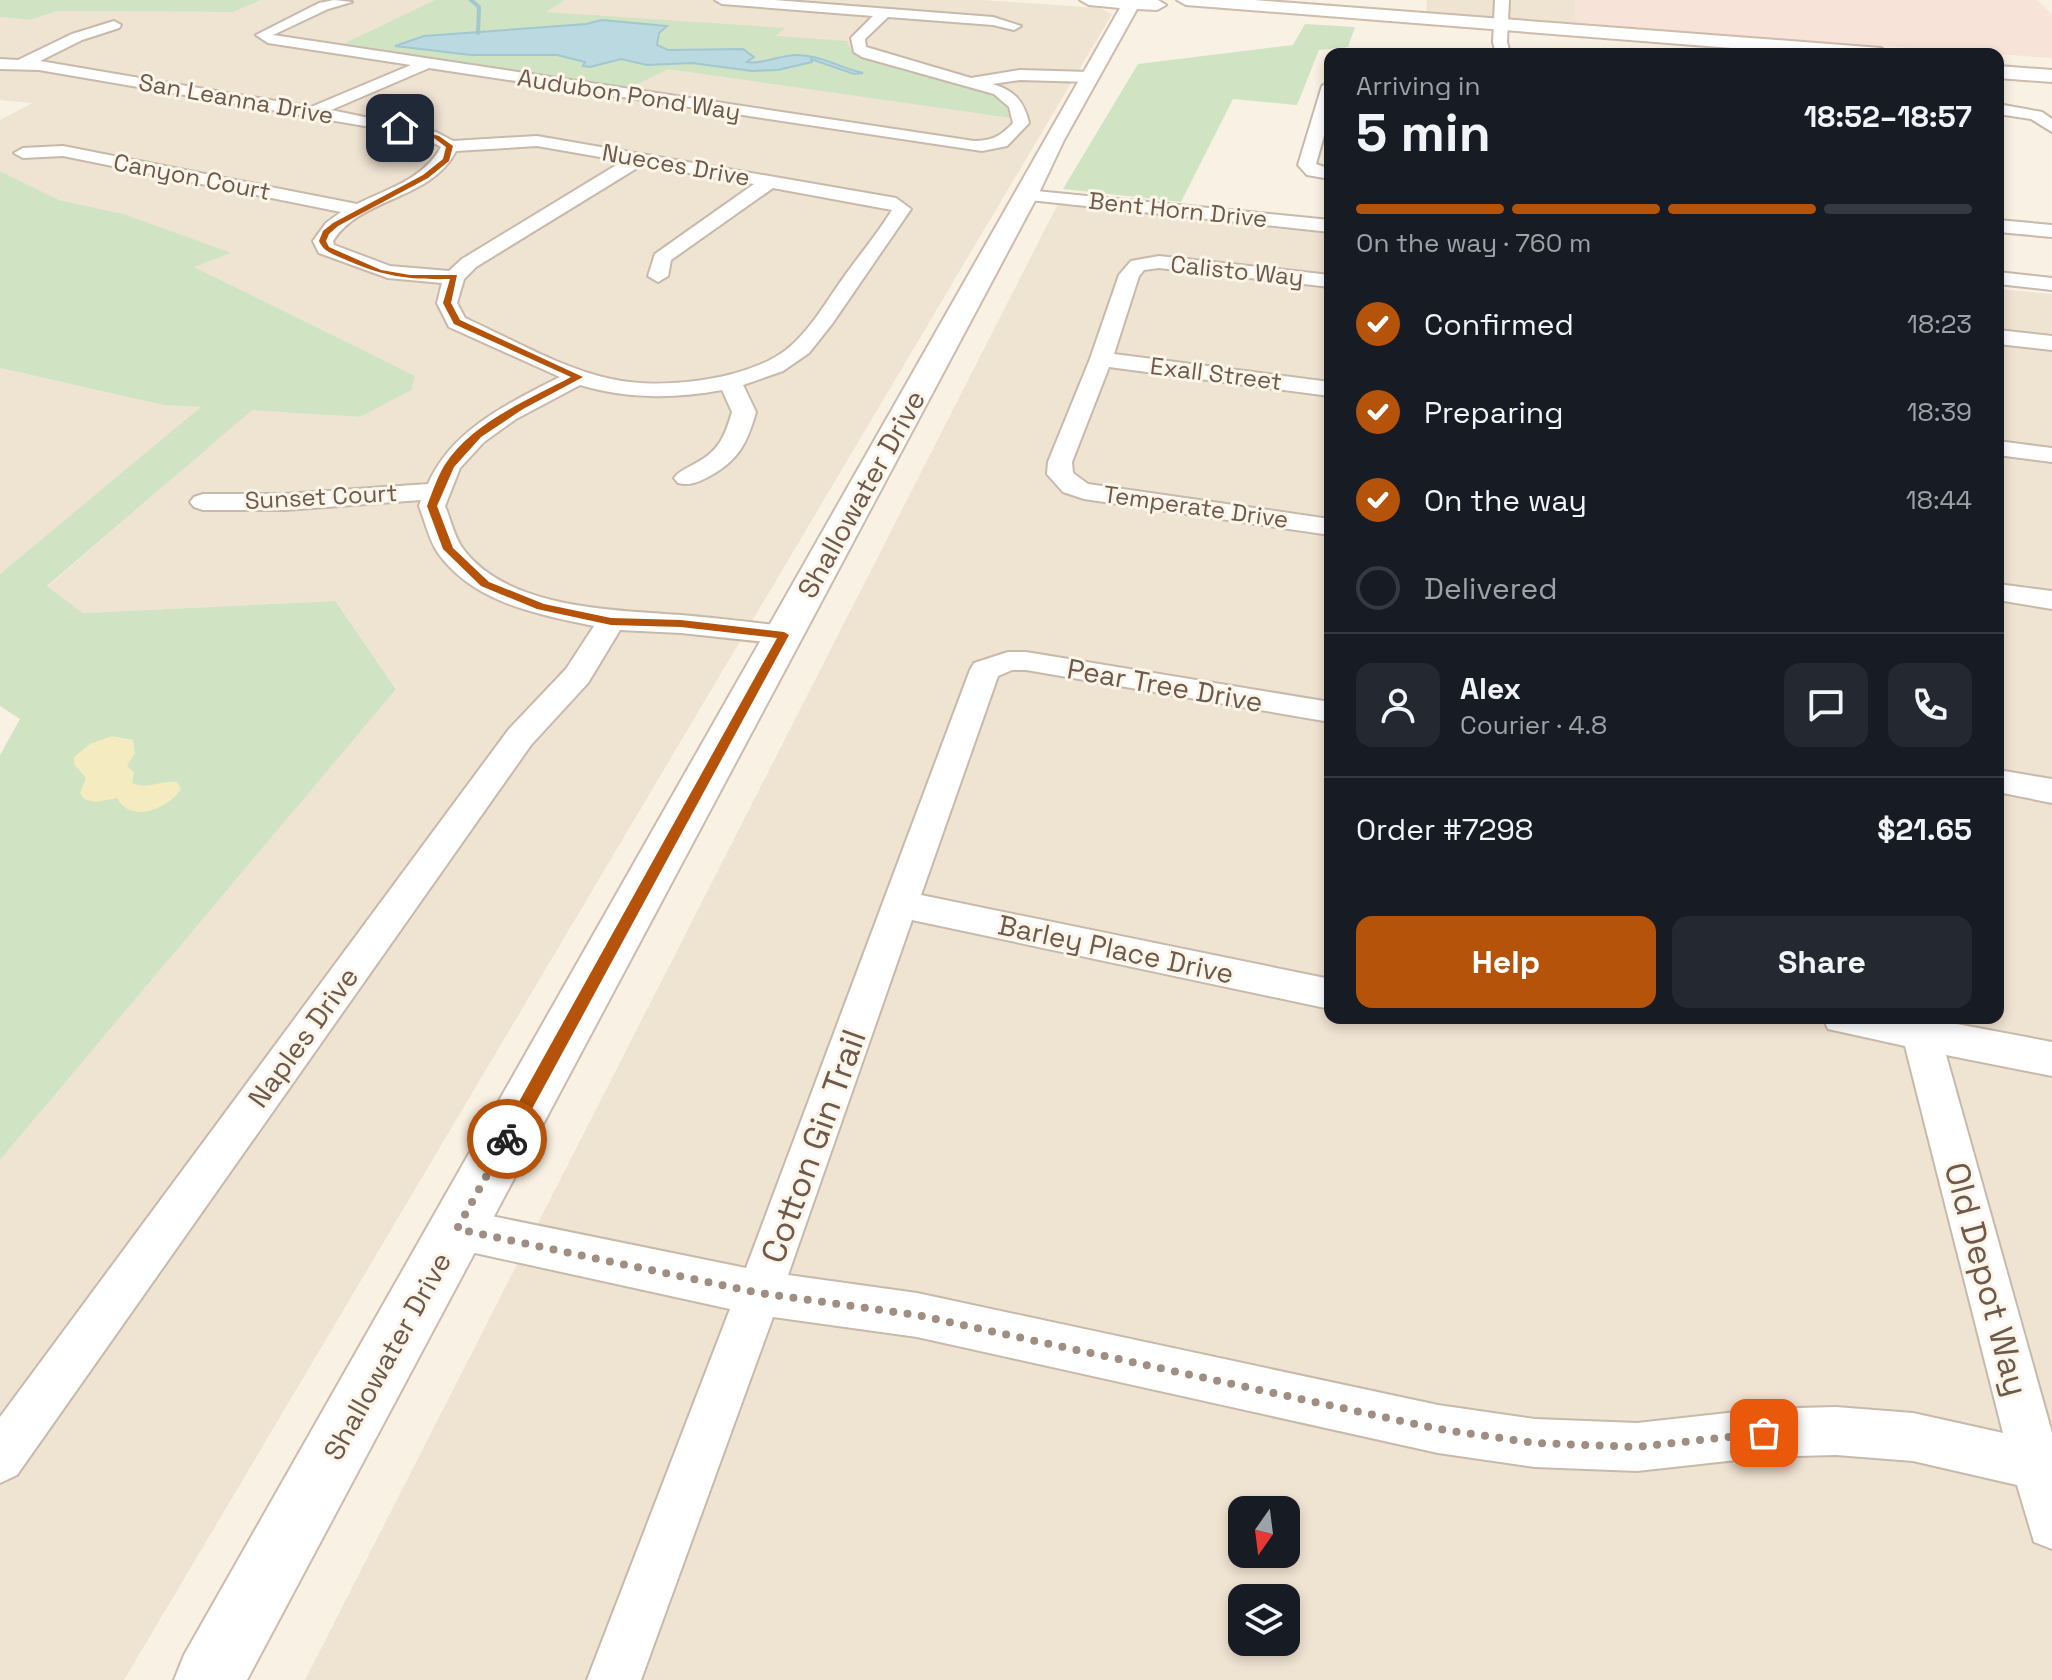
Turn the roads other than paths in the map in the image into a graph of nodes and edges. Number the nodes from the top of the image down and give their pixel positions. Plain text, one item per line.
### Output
1 (722, 0) edge
2 (1089, 0) edge
3 (1186, 0) edge
4 (1502, 0) edge
5 (345, 2) edge
6 (1132, 2) edge
7 (1155, 2) edge
8 (1261, 9) junction
9 (885, 12) junction
10 (114, 25) dead end
11 (1014, 26) dead end
12 (1502, 28) junction
13 (1129, 35) junction
14 (1503, 48) edge
15 (1739, 48) edge
16 (2004, 63) edge
17 (0, 64) edge
18 (21, 64) junction
19 (426, 64) junction
20 (2052, 67) edge
21 (2004, 72) edge
22 (2052, 76) edge
23 (1089, 77) junction
24 (975, 82) junction
25 (1000, 91) junction
26 (1324, 107) edge
27 (2004, 110) edge
28 (313, 112) junction
29 (2052, 127) edge
30 (450, 146) junction
31 (23, 153) dead end
32 (639, 159) junction
33 (1324, 172) edge
34 (769, 182) junction
35 (1026, 195) junction
36 (361, 210) junction
37 (1324, 225) edge
38 (2004, 227) edge
39 (2052, 231) edge
40 (658, 276) dead end
41 (454, 277) junction
42 (2004, 279) edge
43 (1324, 280) edge
44 (2052, 284) edge
45 (2004, 338) edge
46 (2052, 343) edge
47 (1101, 359) junction
48 (578, 377) junction
49 (729, 380) junction
50 (1324, 388) edge
51 (2004, 449) edge
52 (2052, 455) edge
53 (687, 478) dead end
54 (438, 491) junction
55 (203, 502) dead end
56 (1324, 526) edge
57 (2004, 593) edge
58 (2052, 600) edge
59 (611, 621) junction
60 (784, 635) junction
61 (999, 663) joint
62 (1324, 711) edge
63 (2004, 782) edge
64 (2052, 791) edge
65 (901, 904) junction
66 (1324, 993) edge
67 (1874, 1024) edge
68 (1921, 1033) junction
69 (2052, 1059) edge
70 (457, 1229) junction
71 (759, 1293) junction
72 (0, 1458) edge
73 (2036, 1465) junction
74 (2052, 1524) edge
75 (209, 1680) edge
76 (614, 1680) edge

1 - 9 street
2 - 6 street
3 - 8 street
4 - 12 street
5 - 19 street, Audubon Pond Way
6 - 7 street
6 - 13 street
7 - 8 street
7 - 13 street
8 - 12 street
9 - 11 street
9 - 24 street
10 - 18 street
12 - 14 street
12 - 15 street
13 - 23 street
16 - 20 street
17 - 18 street, San Leanna Drive
18 - 28 street, San Leanna Drive
19 - 25 street, Audubon Pond Way
19 - 28 street
21 - 22 street
23 - 24 street
23 - 25 street
23 - 35 street, Shallowater Drive
24 - 25 street
26 - 33 street
27 - 29 street
28 - 30 street, San Leanna Drive
30 - 32 street, Nueces Drive
30 - 36 street
31 - 36 street, Canyon Court
32 - 34 street, Nueces Drive
32 - 41 street
34 - 40 street
34 - 49 street, Nueces Drive
35 - 37 street, Bent Horn Drive
35 - 60 street, Shallowater Drive
36 - 41 street
38 - 39 street
41 - 48 street
42 - 44 street
43 - 47 street, Calisto Way
45 - 46 street
47 - 50 street, Exall Street
47 - 56 street, Temperate Drive
48 - 49 street
48 - 54 street
49 - 53 street
51 - 52 street
54 - 55 street, Sunset Court
54 - 59 street
57 - 58 street
59 - 60 street
59 - 72 street, Naples Drive
60 - 70 street, Shallowater Drive
61 - 62 street, Pear Tree Drive
61 - 65 street, Cotton Gin Trail
63 - 64 street
65 - 66 street, Barley Place Drive
65 - 71 street, Cotton Gin Trail
67 - 68 street
68 - 69 street
68 - 73 street, Old Depot Way
70 - 71 street
70 - 75 street, Shallowater Drive
71 - 73 street
71 - 76 street, Cotton Gin Trail
73 - 74 street, Old Depot Way

